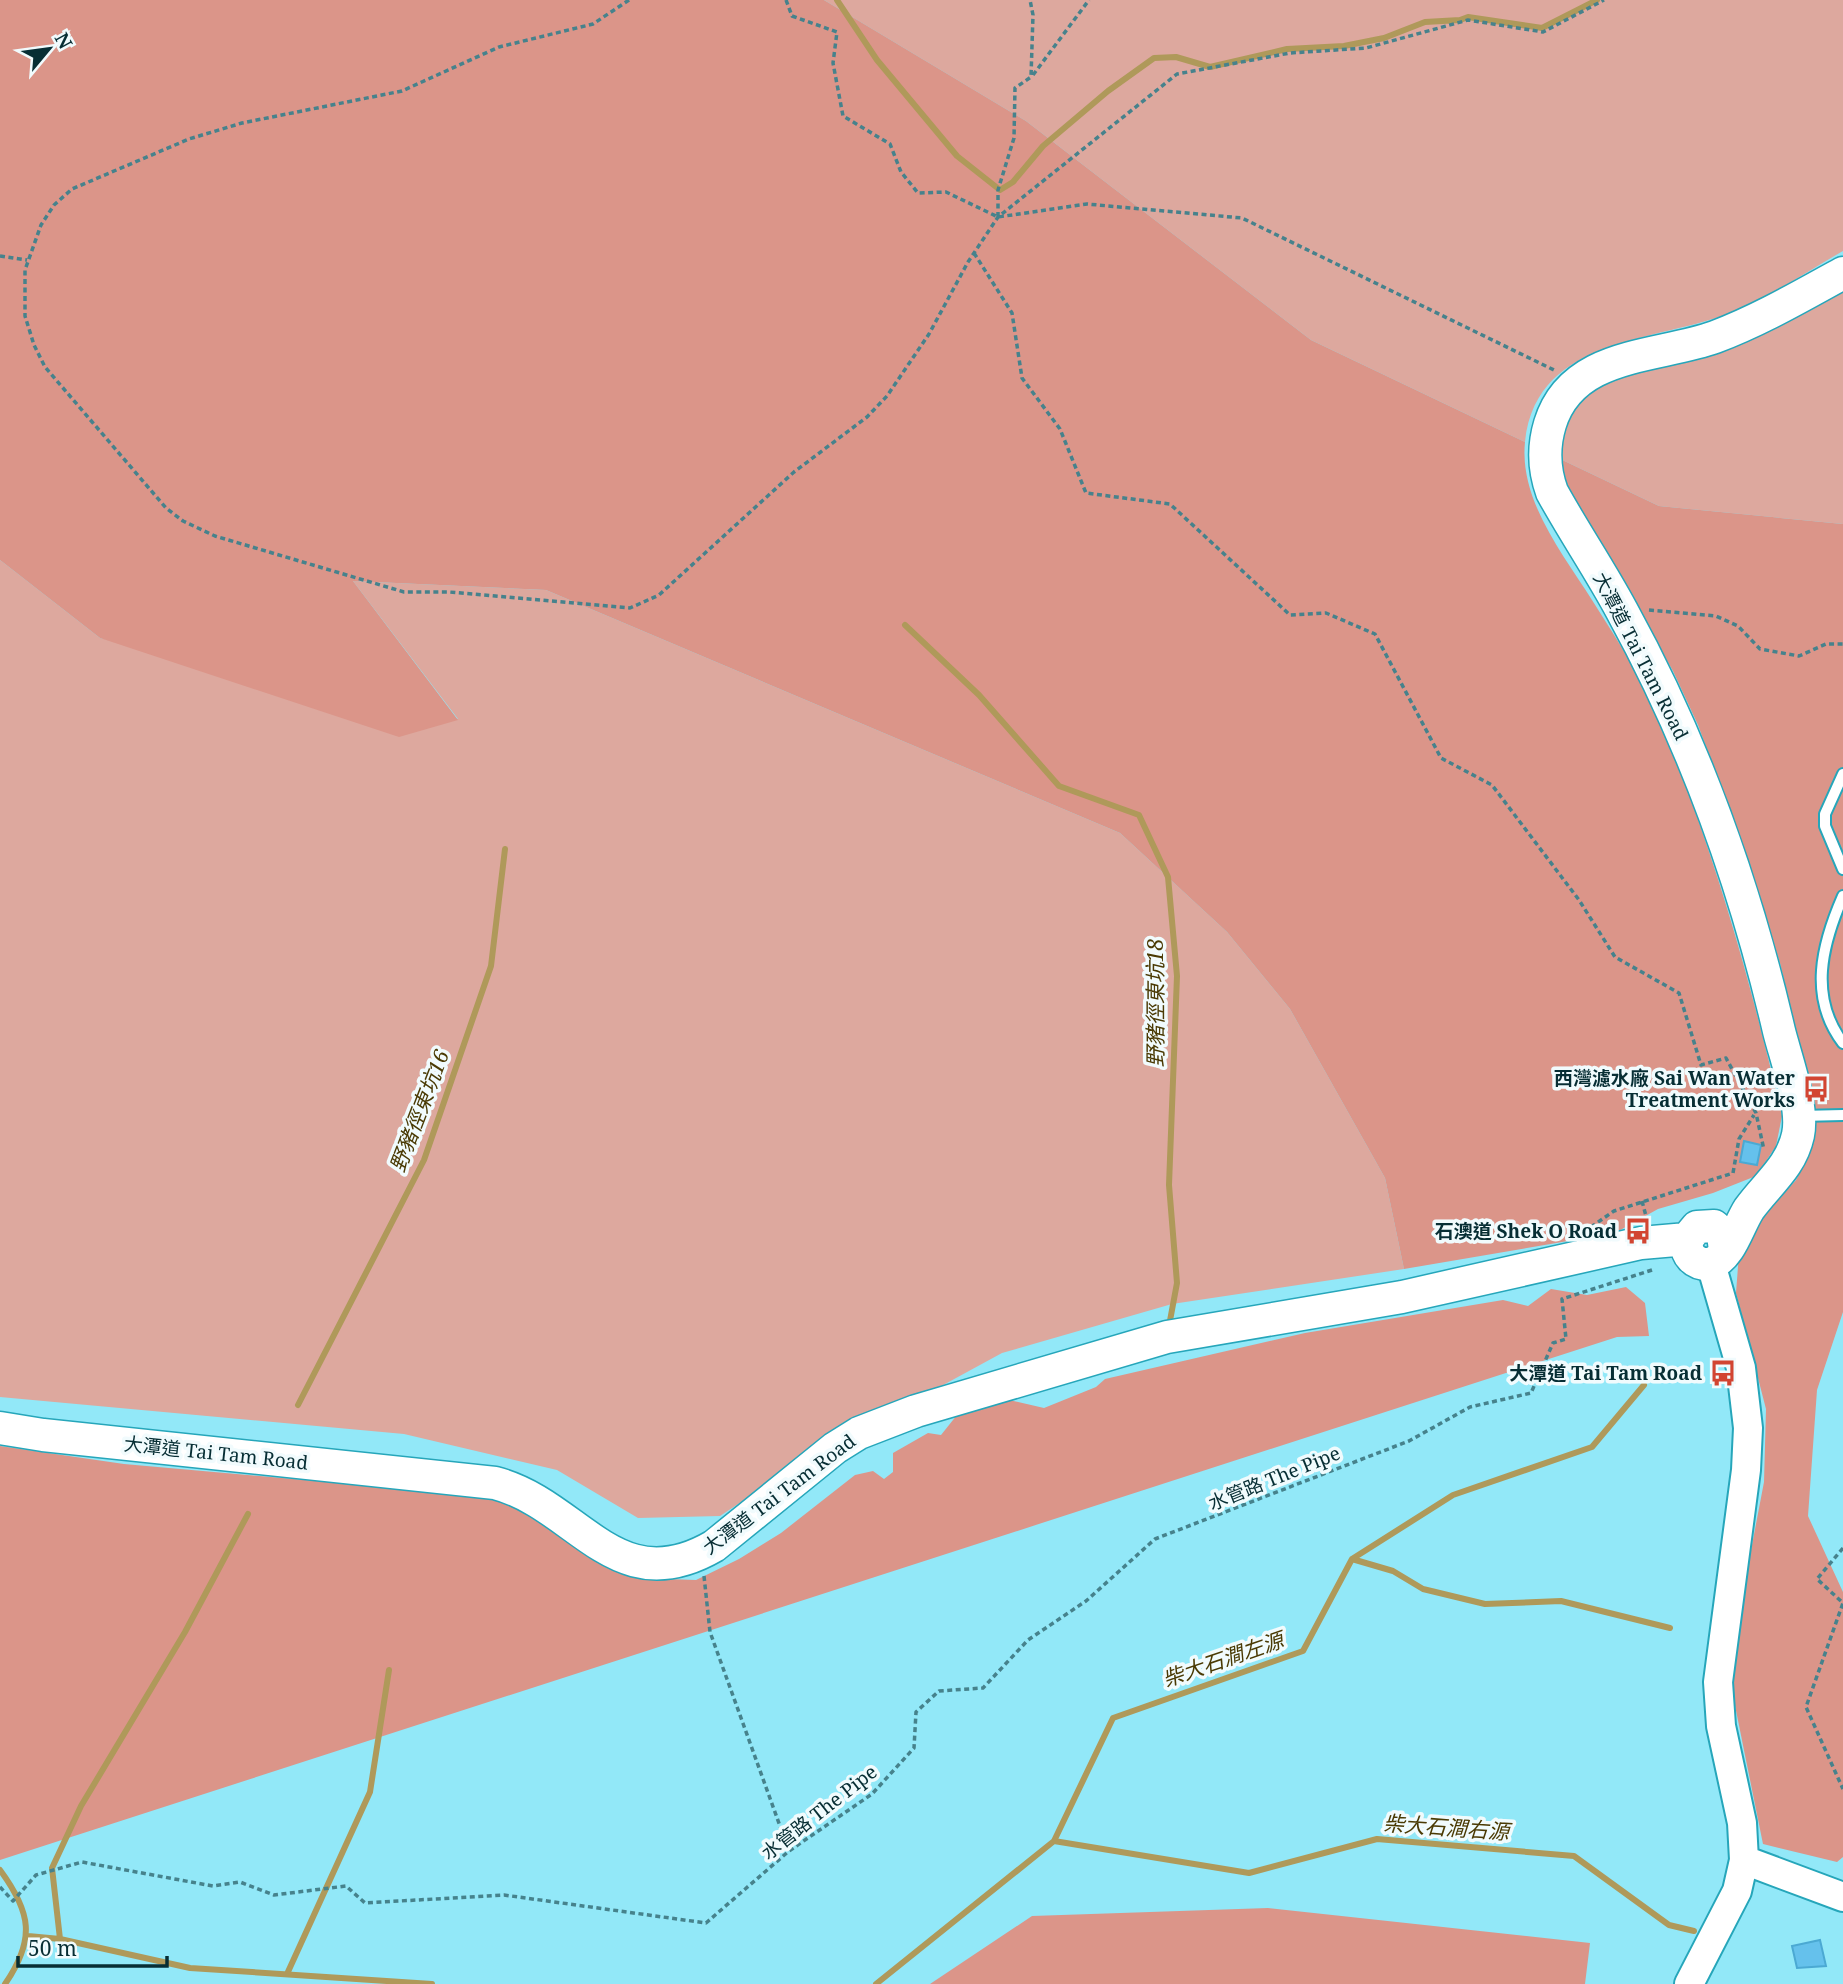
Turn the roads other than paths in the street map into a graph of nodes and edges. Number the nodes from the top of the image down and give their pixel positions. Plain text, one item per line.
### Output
1 (1843, 272) edge
2 (1843, 774) edge
3 (1843, 869) edge
4 (1843, 896) edge
5 (1843, 1043) edge
6 (1843, 1115) edge
7 (1798, 1116) junction
8 (1749, 1209) junction
9 (1698, 1232) junction
10 (1718, 1257) junction
11 (0, 1428) edge
12 (1744, 1860) junction
13 (1843, 1897) edge
14 (1689, 1984) edge

1 - 7 main road, 大潭道 Tai Tam Road
2 - 3 lane
4 - 5 lane
6 - 7 lane
7 - 8 main road, 大潭道 Tai Tam Road
8 - 9 main road, 大潭道 Tai Tam Road
8 - 10 main road, 大潭道 Tai Tam Road
9 - 10 main road
9 - 11 main road, 大潭道 Tai Tam Road
10 - 12 street
12 - 13 street
12 - 14 street

